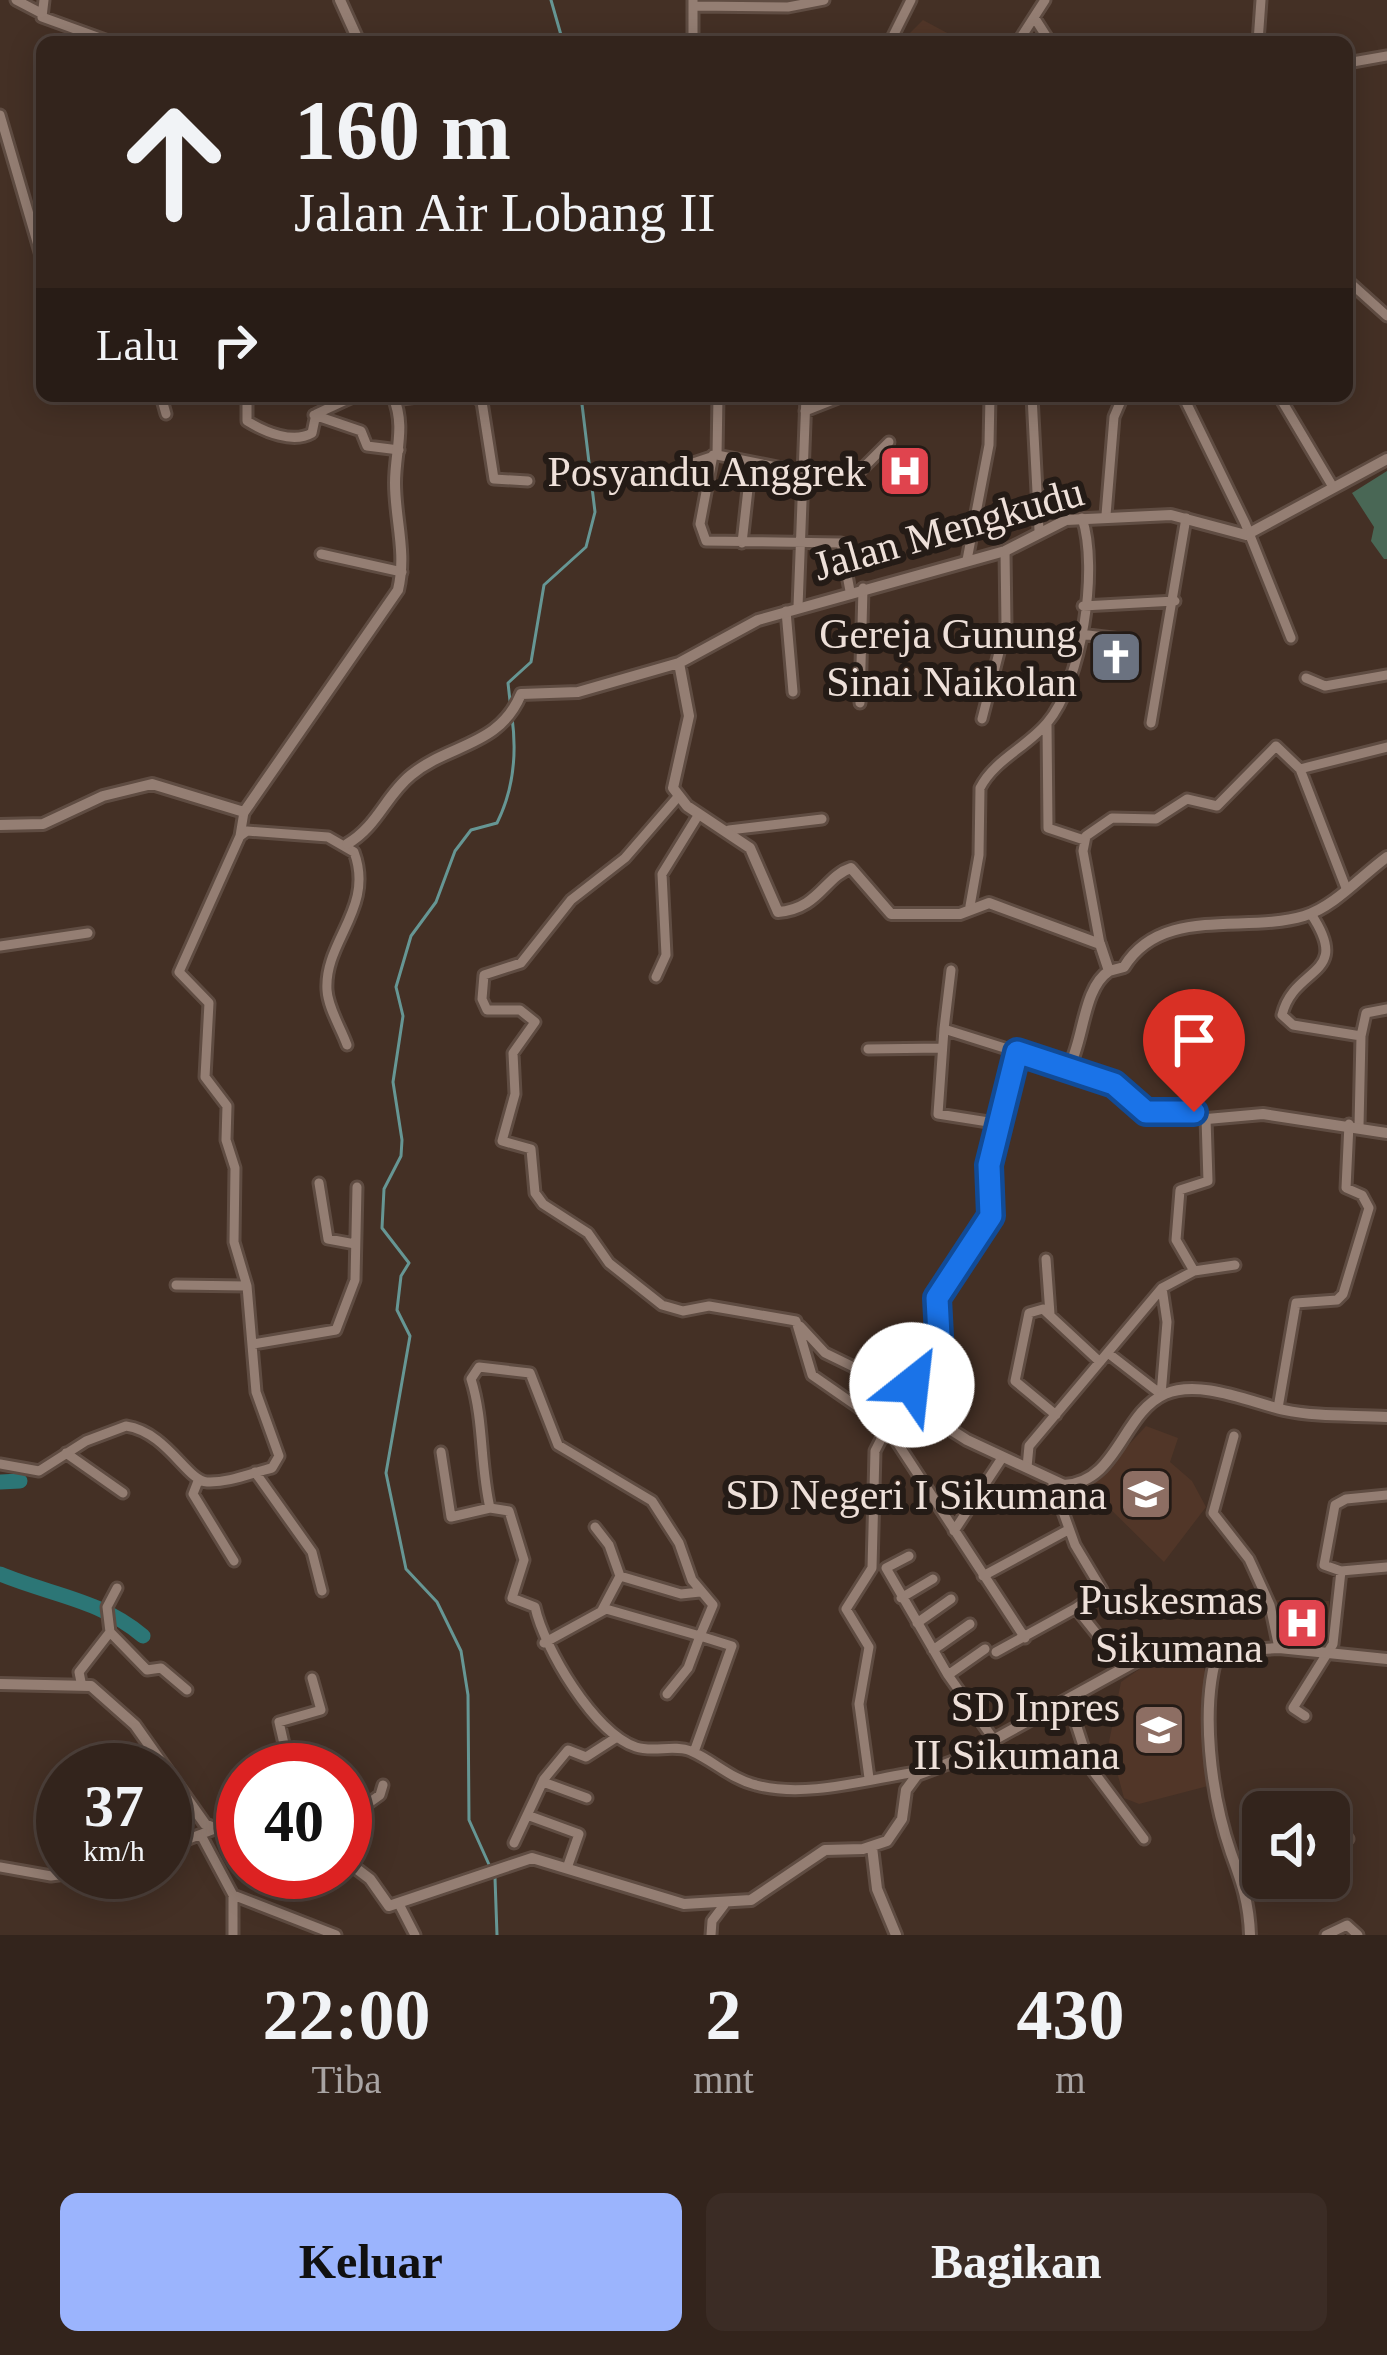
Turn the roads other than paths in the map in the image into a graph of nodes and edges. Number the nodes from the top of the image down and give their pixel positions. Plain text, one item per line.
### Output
1 (16, 0) edge
2 (44, 0) edge
3 (340, 0) edge
4 (824, 0) edge
5 (1045, 0) edge
6 (1261, 0) edge
7 (906, 1) edge
8 (693, 3) edge
9 (39, 12) junction
10 (1034, 17) junction
11 (97, 36) edge
12 (356, 36) edge
13 (694, 36) edge
14 (892, 36) edge
15 (1022, 36) edge
16 (1046, 36) edge
17 (1258, 36) edge
18 (1387, 56) edge
19 (1353, 62) edge
20 (0, 115) edge
21 (36, 238) edge
22 (1353, 285) edge
23 (1387, 316) edge
24 (163, 402) edge
25 (247, 402) edge
26 (342, 402) edge
27 (395, 402) edge
28 (482, 402) edge
29 (718, 402) edge
30 (806, 402) edge
31 (827, 402) edge
32 (990, 402) edge
33 (1032, 402) edge
34 (1120, 402) edge
35 (1187, 402) edge
36 (1283, 402) edge
37 (805, 410) junction
38 (166, 414) dead end
39 (314, 415) junction
40 (889, 442) dead end
41 (399, 450) junction
42 (715, 455) junction
43 (1387, 459) edge
44 (752, 462) junction
45 (690, 464) dead end
46 (802, 478) junction
47 (528, 481) dead end
48 (1334, 487) junction
49 (1106, 515) junction
50 (1082, 518) junction
51 (1186, 518) junction
52 (1039, 530) junction
53 (1246, 536) junction
54 (802, 542) junction
55 (742, 543) junction
56 (1005, 551) junction
57 (324, 553) dead end
58 (967, 560) junction
59 (402, 572) junction
60 (863, 588) junction
61 (850, 591) junction
62 (1174, 601) junction
63 (1083, 606) junction
64 (792, 609) junction
65 (1080, 634) junction
66 (1291, 638) dead end
67 (1130, 640) dead end
68 (679, 663) junction
69 (1387, 675) edge
70 (1306, 678) dead end
71 (793, 692) dead end
72 (860, 704) dead end
73 (982, 719) dead end
74 (1151, 723) dead end
75 (1046, 724) junction
76 (1387, 747) edge
77 (1300, 769) junction
78 (677, 798) junction
79 (244, 812) junction
80 (699, 814) junction
81 (822, 819) dead end
82 (0, 826) edge
83 (729, 830) junction
84 (241, 836) junction
85 (1084, 839) junction
86 (347, 844) junction
87 (1387, 857) edge
88 (1346, 889) junction
89 (970, 906) junction
90 (1311, 914) junction
91 (88, 933) dead end
92 (1100, 944) junction
93 (0, 946) edge
94 (951, 970) dead end
95 (1109, 971) junction
96 (656, 977) dead end
97 (1387, 1009) edge
98 (944, 1029) junction
99 (1361, 1036) junction
100 (347, 1045) dead end
101 (942, 1048) junction
102 (868, 1049) dead end
103 (1017, 1052) junction
104 (1070, 1067) junction
105 (1206, 1118) junction
106 (1002, 1124) junction
107 (1354, 1125) junction
108 (1387, 1133) edge
109 (320, 1183) dead end
110 (357, 1187) dead end
111 (355, 1244) junction
112 (1046, 1259) dead end
113 (1235, 1265) dead end
114 (1194, 1271) junction
115 (176, 1285) dead end
116 (247, 1286) junction
117 (1162, 1288) junction
118 (1051, 1315) junction
119 (800, 1326) junction
120 (254, 1344) junction
121 (1104, 1357) junction
122 (905, 1392) junction
123 (1162, 1395) junction
124 (1279, 1408) junction
125 (1056, 1414) junction
126 (1387, 1417) edge
127 (887, 1427) junction
128 (1234, 1436) dead end
129 (441, 1452) dead end
130 (66, 1453) junction
131 (1002, 1458) junction
132 (0, 1465) edge
133 (1027, 1467) junction
134 (255, 1472) junction
135 (198, 1481) junction
136 (1053, 1484) junction
137 (123, 1493) dead end
138 (1387, 1495) edge
139 (490, 1508) junction
140 (595, 1527) dead end
141 (1068, 1530) junction
142 (954, 1531) junction
143 (909, 1556) dead end
144 (234, 1561) dead end
145 (1387, 1567) edge
146 (1341, 1571) junction
147 (620, 1576) junction
148 (983, 1576) junction
149 (933, 1579) dead end
150 (117, 1588) dead end
151 (322, 1591) dead end
152 (700, 1592) junction
153 (901, 1598) junction
154 (951, 1599) dead end
155 (1076, 1608) junction
156 (602, 1610) junction
157 (917, 1623) junction
158 (970, 1624) dead end
159 (110, 1632) junction
160 (700, 1636) junction
161 (1025, 1638) junction
162 (544, 1643) junction
163 (1219, 1648) junction
164 (1279, 1648) junction
165 (933, 1650) junction
166 (1331, 1650) junction
167 (1387, 1659) edge
168 (1124, 1668) junction
169 (948, 1675) junction
170 (312, 1678) dead end
171 (81, 1682) junction
172 (0, 1684) edge
173 (187, 1690) dead end
174 (668, 1694) dead end
175 (1074, 1696) junction
176 (1305, 1716) dead end
177 (617, 1737) junction
178 (992, 1738) junction
179 (284, 1743) edge
180 (694, 1752) junction
181 (928, 1771) junction
182 (869, 1778) junction
183 (543, 1782) junction
184 (383, 1785) dead end
185 (587, 1798) dead end
186 (372, 1801) edge
187 (527, 1815) junction
188 (207, 1833) junction
189 (216, 1835) edge
190 (192, 1838) edge
191 (1144, 1839) dead end
192 (514, 1844) dead end
193 (872, 1847) junction
194 (216, 1854) edge
195 (0, 1867) edge
196 (567, 1868) junction
197 (36, 1873) edge
198 (1242, 1875) edge
199 (372, 1882) edge
200 (233, 1899) edge
201 (245, 1899) edge
202 (1247, 1899) edge
203 (399, 1904) junction
204 (724, 1905) junction
205 (233, 1935) edge
206 (336, 1935) edge
207 (415, 1935) edge
208 (711, 1935) edge
209 (896, 1935) edge
210 (1250, 1935) edge
211 (1326, 1935) edge
212 (1358, 1935) edge

1 - 9 street
2 - 9 street
3 - 12 street
4 - 8 street
5 - 10 street
6 - 17 street
7 - 14 street
8 - 13 street
9 - 11 street
10 - 15 street
10 - 16 street
18 - 19 street
20 - 21 street
22 - 23 street
24 - 38 street
25 - 39 street
26 - 39 street
27 - 41 street
28 - 47 street
29 - 42 street
30 - 37 street
31 - 37 street
32 - 58 street
33 - 52 street
34 - 49 street
35 - 53 street
36 - 48 street
37 - 46 street
39 - 41 street
40 - 46 street
41 - 59 street
42 - 44 street
42 - 45 street
42 - 55 street
43 - 48 street
44 - 46 street
44 - 55 street
46 - 54 street
48 - 53 street
49 - 50 street, Jalan Mengkudu
49 - 51 street, Jalan Mengkudu
50 - 52 street, Jalan Mengkudu
50 - 63 street
51 - 53 street, Jalan Mengkudu
51 - 62 street
52 - 56 street, Jalan Mengkudu
53 - 66 street
54 - 55 street
54 - 61 street
54 - 64 street
56 - 58 street, Jalan Mengkudu
56 - 73 street
57 - 59 street
58 - 60 street, Jalan Mengkudu
59 - 79 street
60 - 61 street, Jalan Mengkudu
60 - 72 street
61 - 64 street, Jalan Mengkudu
62 - 63 street
62 - 74 street
63 - 65 street
64 - 68 street, Jalan Mengkudu
64 - 71 street
65 - 67 street
65 - 75 street
68 - 78 street
68 - 86 street, Jalan Mengkudu
69 - 70 street
75 - 85 street
75 - 89 street
76 - 77 street
77 - 85 street
77 - 88 street
78 - 80 street
78 - 119 street
79 - 82 street
79 - 84 street
80 - 83 street
80 - 96 street
81 - 83 street
83 - 89 street
84 - 86 street
84 - 116 street
85 - 92 street
86 - 100 street
87 - 88 street
88 - 90 street
89 - 92 street
90 - 95 street
90 - 99 street
91 - 93 street
92 - 95 street
94 - 98 street
95 - 104 street
97 - 99 street
98 - 101 street
98 - 103 street
99 - 107 street
101 - 102 street
101 - 106 street
103 - 104 street
103 - 106 street
104 - 105 street
105 - 107 street
105 - 114 street
106 - 122 street
107 - 108 street
107 - 124 street
109 - 111 street
110 - 111 street
111 - 120 street
112 - 118 street
113 - 114 street
114 - 117 street
115 - 116 street
116 - 120 street
117 - 121 street
117 - 123 street
118 - 121 street
118 - 125 street
119 - 122 street
119 - 127 street
120 - 134 street
121 - 123 street
121 - 125 street
122 - 127 street
122 - 131 street
123 - 124 street
123 - 136 street
124 - 126 street
125 - 133 street
127 - 142 street
127 - 182 street
128 - 164 street
129 - 139 street
130 - 132 street
130 - 135 street
130 - 137 street
131 - 133 street
131 - 142 street
133 - 136 street
134 - 135 street
134 - 151 street
135 - 144 street
136 - 141 street
138 - 146 street
139 - 152 street
139 - 162 street
140 - 147 street
141 - 148 street
141 - 155 street
142 - 148 street
143 - 153 street
145 - 146 street
146 - 166 street
147 - 152 street
147 - 156 street
148 - 161 street
149 - 153 street
150 - 159 street
152 - 160 street
153 - 157 street
154 - 157 street
155 - 161 street
155 - 168 street
156 - 160 street
156 - 162 street
157 - 165 street
158 - 165 street
159 - 171 street
159 - 173 street
160 - 174 street
160 - 180 street
161 - 169 street
162 - 177 street
163 - 164 street
163 - 168 street
163 - 198 street
164 - 166 street
165 - 169 street
166 - 167 street
166 - 176 street
168 - 175 street
169 - 178 street
170 - 179 street
171 - 172 street
171 - 188 street
175 - 178 street
175 - 191 street
177 - 180 street
177 - 183 street
178 - 181 street
180 - 182 street
181 - 182 street
181 - 193 street
183 - 185 street
183 - 187 street
184 - 186 street
187 - 192 street
187 - 196 street
188 - 189 street
188 - 190 street
188 - 194 street
193 - 204 street
193 - 209 street
195 - 197 street
196 - 203 street
196 - 204 street
199 - 203 street
200 - 205 street
201 - 206 street
202 - 210 street
203 - 207 street
204 - 208 street
211 - 212 street

